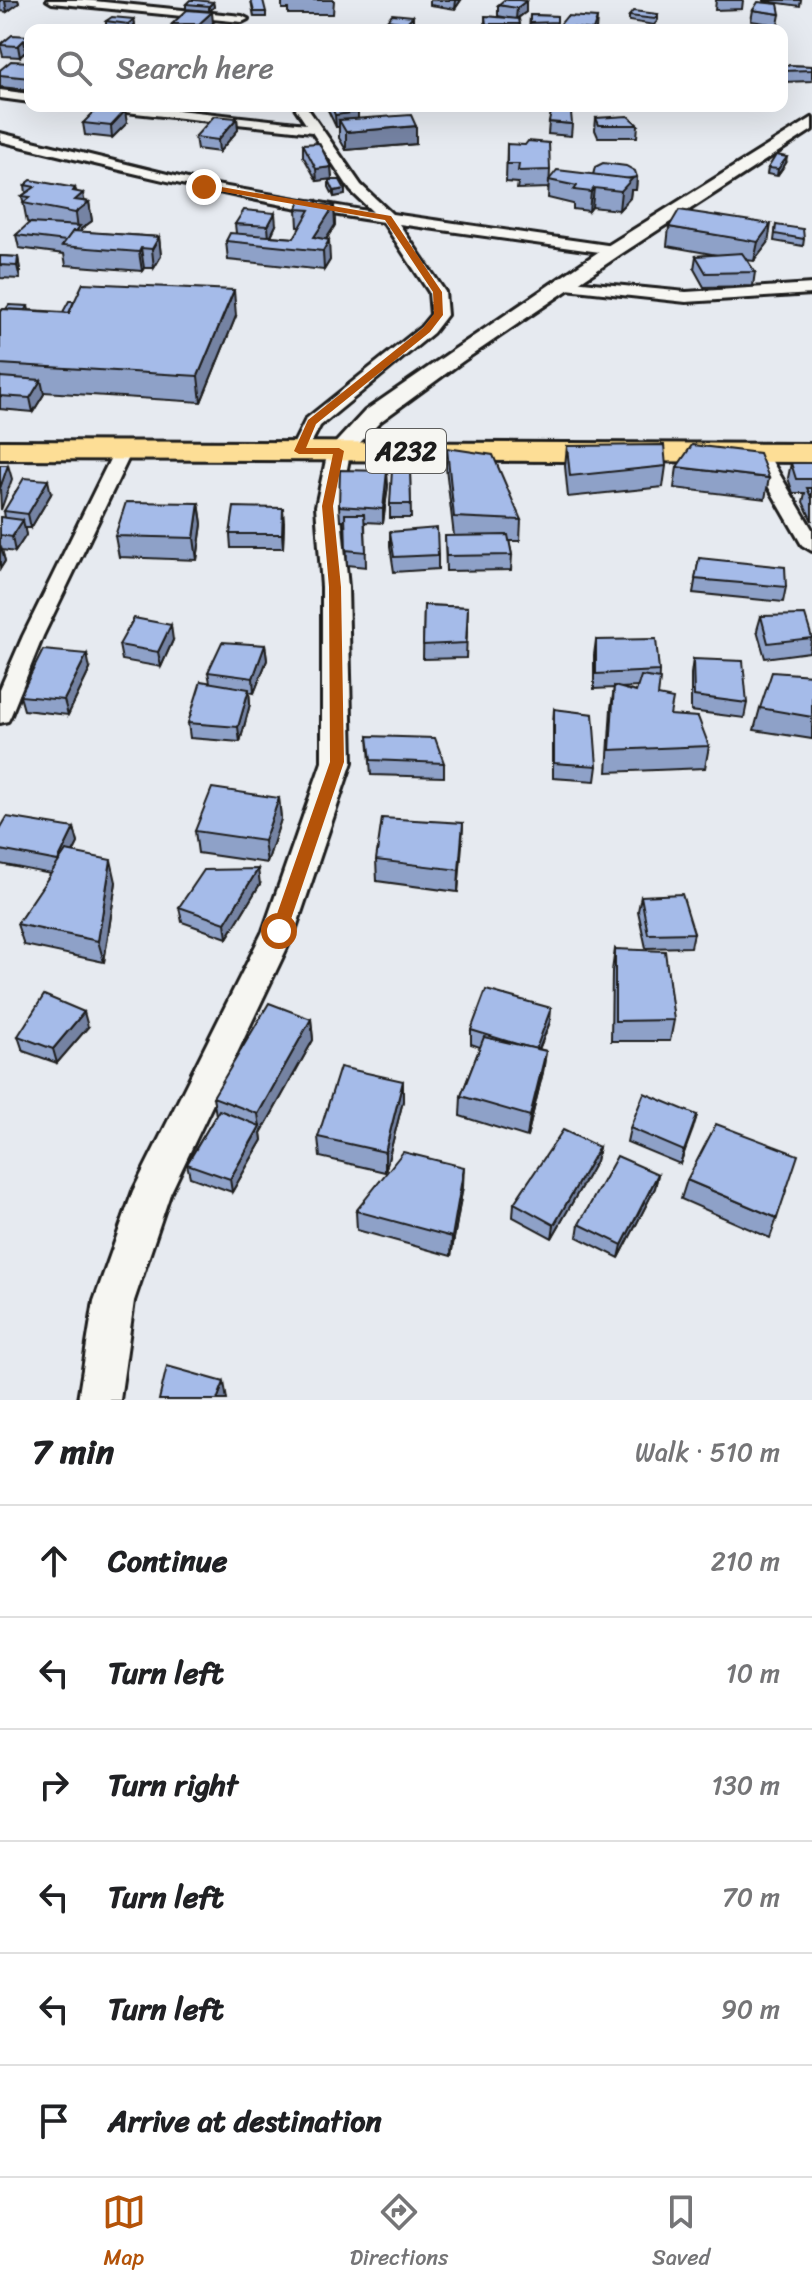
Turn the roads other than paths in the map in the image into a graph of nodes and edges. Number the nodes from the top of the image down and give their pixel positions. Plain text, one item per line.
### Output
1 (52, 0) edge
2 (247, 24) edge
3 (0, 94) edge
4 (24, 97) edge
5 (162, 112) edge
6 (304, 112) edge
7 (812, 123) edge
8 (316, 129) junction
9 (0, 137) edge
10 (388, 218) junction
11 (614, 250) junction
12 (562, 285) junction
13 (812, 289) edge
14 (0, 450) edge
15 (123, 451) junction
16 (299, 451) junction
17 (339, 451) junction
18 (758, 453) junction
19 (812, 453) edge
20 (812, 545) edge
21 (0, 715) edge
22 (99, 1400) edge

1 - 2 street
3 - 4 street
5 - 8 street
6 - 8 street
7 - 11 street
8 - 10 street
9 - 10 street
10 - 11 street
10 - 16 street
11 - 12 street
12 - 13 street
12 - 17 street
14 - 15 main road, A232
15 - 16 main road, A232
15 - 21 street
16 - 17 main road, A232
17 - 18 main road, A232
17 - 22 street
18 - 19 main road, A232
18 - 20 street

